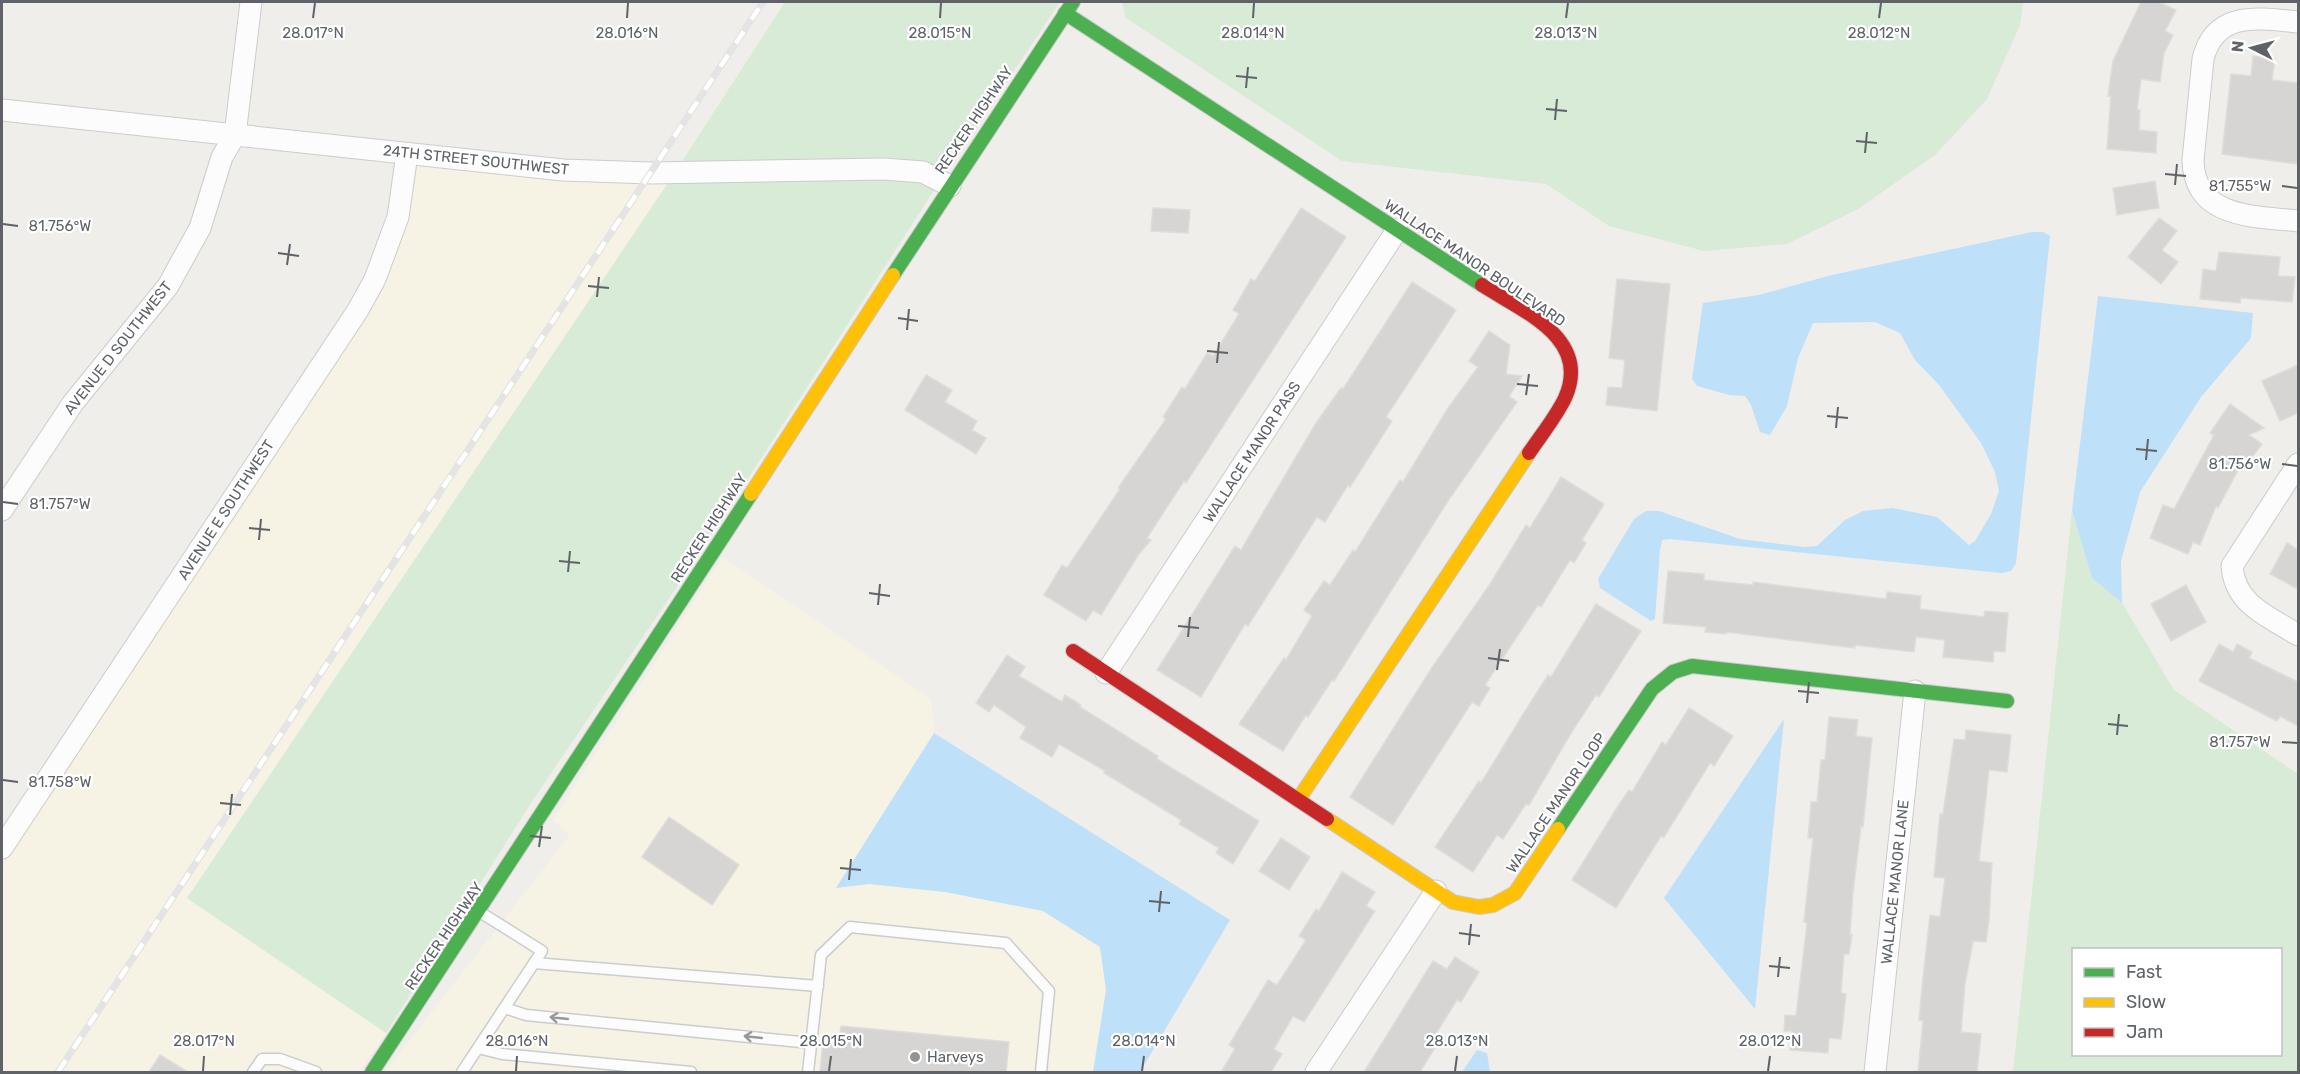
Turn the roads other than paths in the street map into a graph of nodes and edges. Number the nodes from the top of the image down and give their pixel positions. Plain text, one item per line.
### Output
1 (251, 2) edge
2 (1069, 7) edge
3 (2298, 22) edge
4 (2, 110) edge
5 (235, 135) junction
6 (407, 154) junction
7 (950, 186) junction
8 (2298, 221) edge
9 (1397, 230) junction
10 (2298, 464) edge
11 (2, 510) edge
12 (2298, 635) edge
13 (1073, 651) dead end
14 (1106, 673) junction
15 (1915, 691) junction
16 (2007, 700) dead end
17 (1298, 800) junction
18 (2, 848) edge
19 (1436, 891) junction
20 (480, 913) junction
21 (534, 963) junction
22 (818, 986) junction
23 (505, 1008) junction
24 (811, 1042) junction
25 (478, 1048) junction
26 (253, 1072) edge
27 (316, 1072) edge
28 (372, 1072) edge
29 (462, 1072) edge
30 (691, 1072) edge
31 (808, 1072) edge
32 (1041, 1072) edge
33 (1316, 1072) edge
34 (1875, 1072) edge

1 - 5 street, AVENUE D SOUTHWEST
2 - 7 street, RECKER HIGHWAY
2 - 9 street, WALLACE MANOR BOULEVARD
3 - 8 street
4 - 5 street, 24TH STREET SOUTHWEST
5 - 6 street, 24TH STREET SOUTHWEST
5 - 11 street, AVENUE D SOUTHWEST
6 - 7 street, 24TH STREET SOUTHWEST
6 - 18 street, AVENUE E SOUTHWEST
7 - 20 street, RECKER HIGHWAY
9 - 14 street, WALLACE MANOR PASS
9 - 17 street, WALLACE MANOR BOULEVARD
10 - 12 street
13 - 14 street, WALLACE MANOR LOOP
14 - 17 street, WALLACE MANOR LOOP
15 - 16 street, WALLACE MANOR LOOP
15 - 19 street, WALLACE MANOR LOOP
15 - 34 street, WALLACE MANOR LANE
17 - 19 street, WALLACE MANOR LOOP
19 - 33 street
20 - 21 lane
20 - 28 street, RECKER HIGHWAY
21 - 22 lane
21 - 23 lane
22 - 24 lane
22 - 32 lane
24 -> 23 lane
23 - 25 lane
24 - 31 lane
25 - 29 lane
25 - 30 lane
26 - 27 lane

